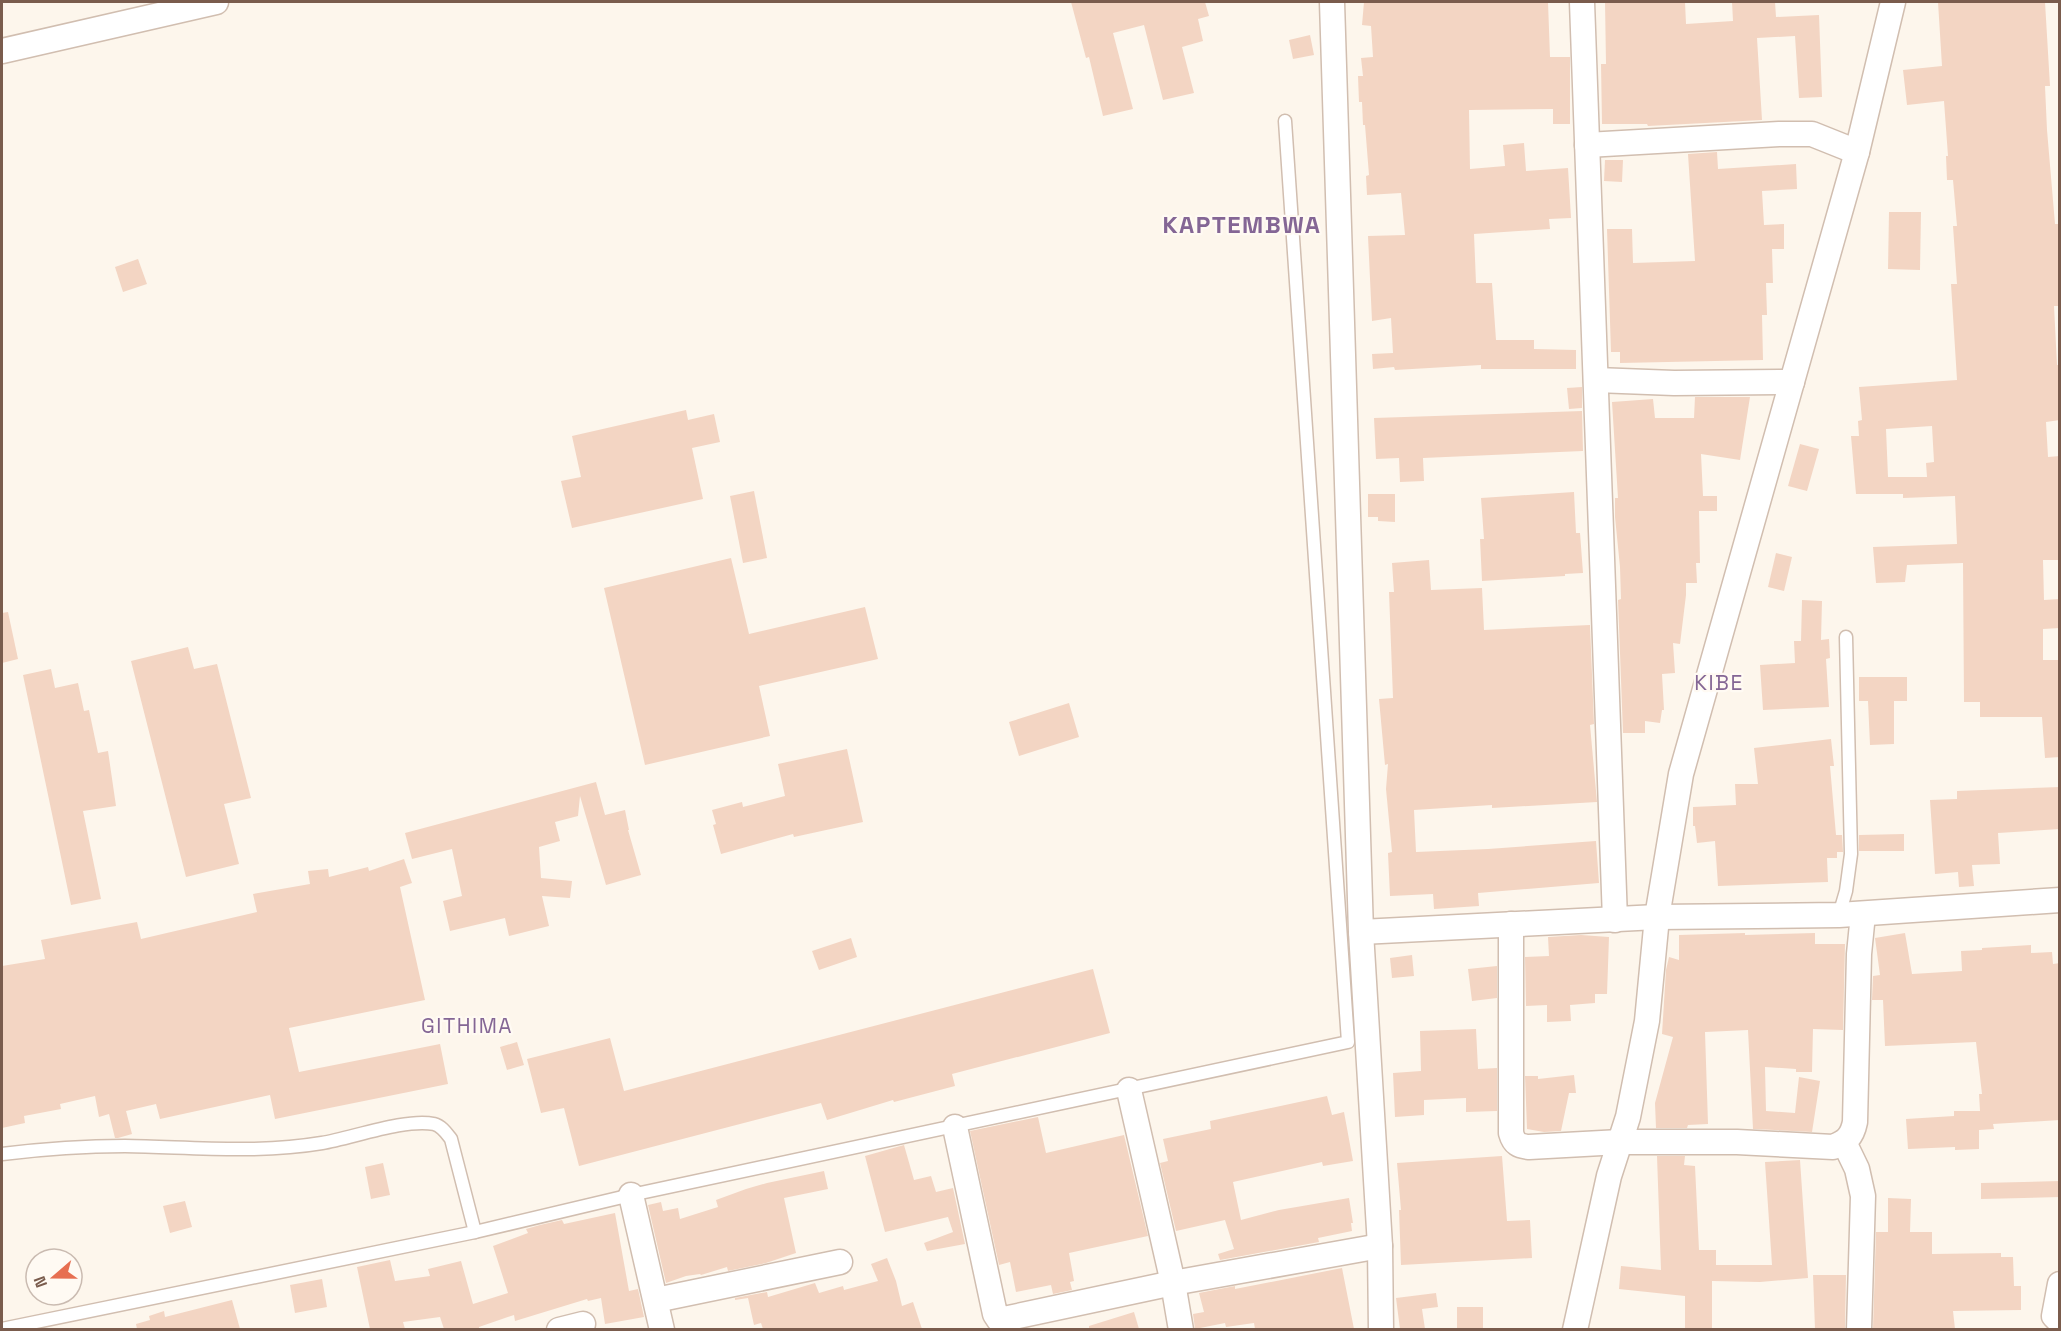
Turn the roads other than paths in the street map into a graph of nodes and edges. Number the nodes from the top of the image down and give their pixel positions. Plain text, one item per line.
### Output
1 (216, 2) edge
2 (1332, 2) edge
3 (1582, 2) edge
4 (1893, 2) edge
5 (2, 51) edge
6 (1286, 121) dead end
7 (1587, 145) junction
8 (1857, 152) junction
9 (1596, 380) junction
10 (1792, 382) junction
11 (1846, 637) dead end
12 (2060, 900) edge
13 (1851, 914) junction
14 (1657, 917) junction
15 (1616, 920) junction
16 (1511, 924) junction
17 (1361, 932) junction
18 (1129, 1090) junction
19 (955, 1127) junction
20 (1620, 1142) junction
21 (1844, 1142) junction
22 (2, 1154) edge
23 (631, 1195) junction
24 (475, 1232) junction
25 (1380, 1246) junction
26 (840, 1262) dead end
27 (1173, 1283) junction
28 (2060, 1284) edge
29 (656, 1300) junction
30 (2060, 1322) edge
31 (584, 1324) dead end
32 (1004, 1325) edge
33 (2, 1329) edge
34 (559, 1329) edge
35 (662, 1329) edge
36 (1181, 1329) edge
37 (1382, 1329) edge
38 (1575, 1329) edge
39 (1859, 1329) edge

1 - 5 street
2 - 17 street
3 - 7 street
4 - 8 street
6 - 18 lane
7 - 8 street
7 - 9 street
8 - 10 street
9 - 10 street
9 - 15 street
10 - 14 street
11 - 13 lane
12 - 13 street
13 - 14 street
13 - 21 street
14 - 15 street
14 - 20 street
15 - 16 street
16 - 17 street
16 - 20 street
17 - 25 street
18 - 19 lane
18 - 27 street
19 - 23 lane
19 - 32 street
20 - 21 street
20 - 38 street
21 - 39 street
22 - 24 lane
23 - 24 lane
23 - 29 street
24 - 33 lane
25 - 27 street
25 - 37 street
26 - 29 street
27 - 32 street
27 - 36 street
28 - 30 street
29 - 35 street
31 - 34 street

